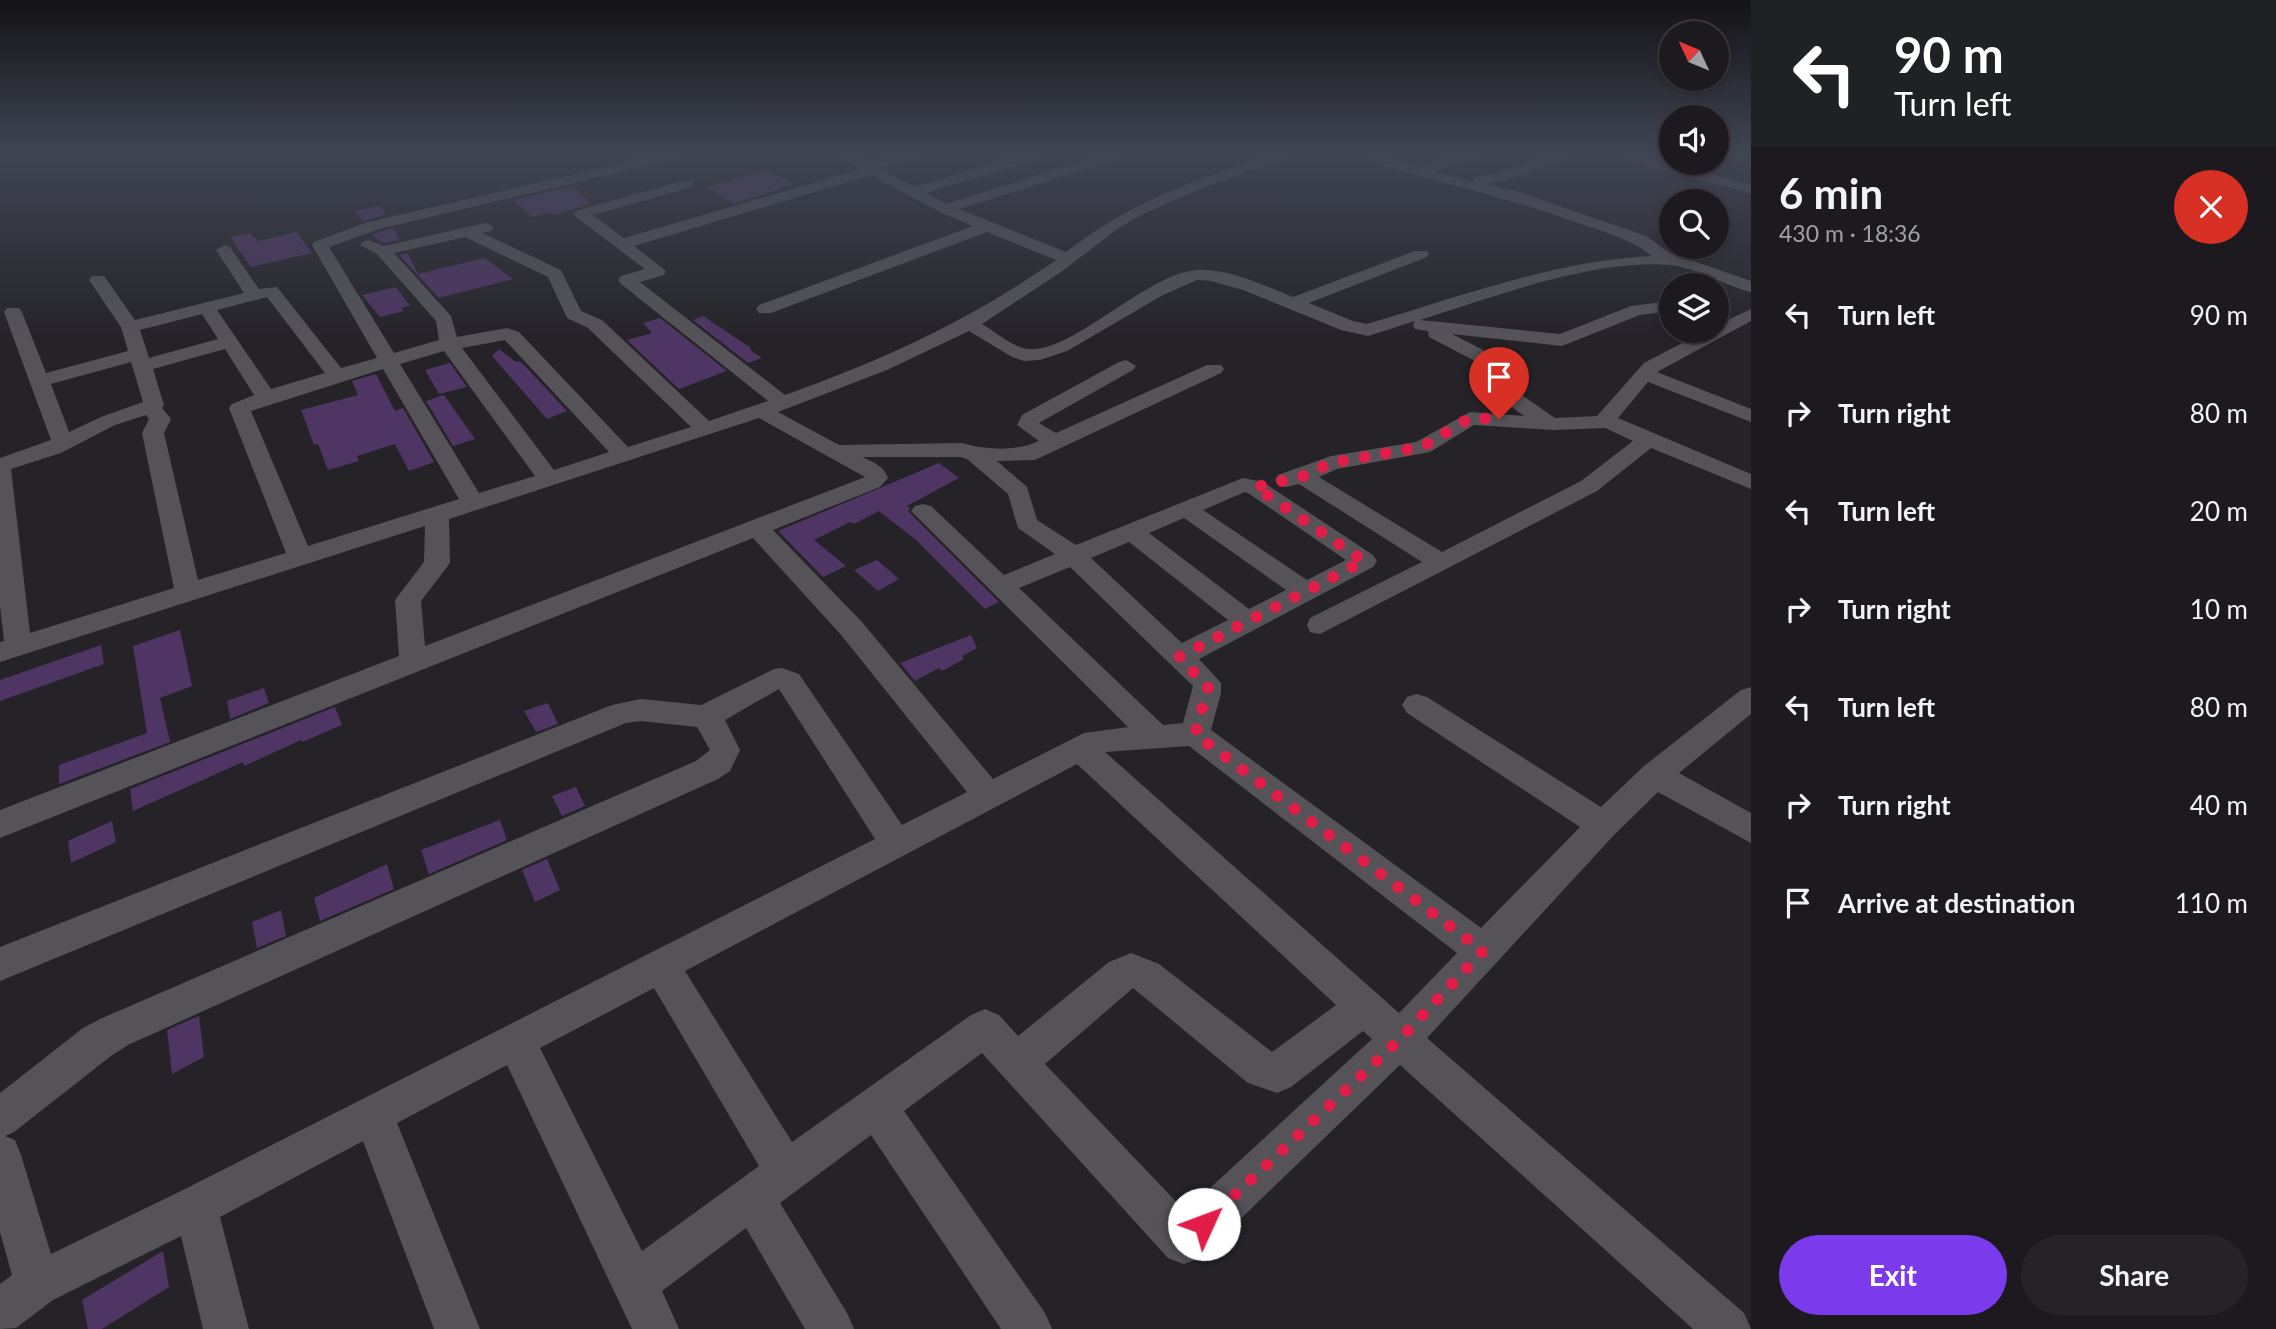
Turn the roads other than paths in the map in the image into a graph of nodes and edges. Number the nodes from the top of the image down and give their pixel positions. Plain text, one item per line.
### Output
1 (417, 215) edge
2 (582, 215) edge
3 (719, 215) edge
4 (960, 215) edge
5 (1132, 215) edge
6 (1571, 215) edge
7 (987, 226) junction
8 (488, 227) dead end
9 (466, 232) junction
10 (622, 244) junction
11 (224, 250) dead end
12 (383, 251) junction
13 (324, 253) junction
14 (1420, 254) dead end
15 (1068, 259) junction
16 (1673, 260) junction
17 (98, 280) dead end
18 (1751, 287) edge
19 (254, 295) junction
20 (1291, 304) junction
21 (206, 307) junction
22 (1659, 307) edge
23 (765, 309) dead end
24 (13, 312) dead end
25 (1729, 313) edge
26 (1747, 316) edge
27 (1414, 323) junction
28 (969, 324) junction
29 (130, 327) junction
30 (229, 342) junction
31 (449, 344) junction
32 (140, 360) junction
33 (387, 361) junction
34 (1126, 366) dead end
35 (1214, 369) dead end
36 (1645, 374) junction
37 (337, 376) junction
38 (40, 381) junction
39 (1081, 391) junction
40 (266, 397) junction
41 (772, 407) junction
42 (150, 408) junction
43 (1119, 412) junction
44 (1751, 416) edge
45 (1608, 422) junction
46 (1549, 424) junction
47 (706, 430) junction
48 (1648, 439) junction
49 (1055, 442) junction
50 (63, 443) junction
51 (836, 451) junction
52 (975, 454) junction
53 (624, 455) junction
54 (0, 467) edge
55 (1301, 477) junction
56 (549, 479) junction
57 (1751, 482) edge
58 (1255, 487) junction
59 (472, 503) junction
60 (1186, 509) junction
61 (923, 511) dead end
62 (437, 514) junction
63 (757, 527) junction
64 (2, 529) edge
65 (1131, 531) junction
66 (1073, 555) junction
67 (300, 557) junction
68 (1441, 562) junction
69 (1000, 586) junction
70 (1306, 592) junction
71 (188, 593) junction
72 (1248, 622) junction
73 (1320, 625) dead end
74 (9, 649) edge
75 (1179, 657) junction
76 (413, 662) junction
77 (1751, 698) edge
78 (1417, 705) dead end
79 (705, 717) junction
80 (1195, 734) junction
81 (1155, 735) junction
82 (1081, 749) junction
83 (1655, 775) junction
84 (989, 797) junction
85 (0, 824) edge
86 (1603, 825) junction
87 (1751, 829) edge
88 (897, 844) junction
89 (1483, 951) junction
90 (0, 964) edge
91 (661, 966) junction
92 (1364, 1006) junction
93 (1400, 1039) junction
94 (516, 1041) junction
95 (1017, 1062) junction
96 (876, 1106) junction
97 (373, 1115) junction
98 (0, 1118) edge
99 (0, 1156) edge
100 (769, 1184) junction
101 (196, 1206) junction
102 (37, 1284) junction
103 (634, 1284) junction
104 (0, 1312) edge
105 (226, 1329) edge
106 (457, 1329) edge
107 (656, 1329) edge
108 (831, 1329) edge
109 (1029, 1329) edge
110 (1728, 1329) edge

1 - 13 street
2 - 10 street
3 - 10 street
4 - 7 street
5 - 15 street
6 - 16 street
7 - 15 street
7 - 23 street
8 - 9 street
9 - 12 street
9 - 47 street
10 - 41 street
11 - 19 street
12 - 13 street
12 - 31 street
13 - 33 street
14 - 20 street
15 - 28 street
16 - 18 street
16 - 27 street
17 - 29 street
19 - 21 street
19 - 37 street
20 - 27 street
20 - 28 street
21 - 29 street
21 - 30 street
22 - 27 street
24 - 38 street
25 - 26 street
26 - 36 street
27 - 46 street
28 - 41 street
29 - 32 street
30 - 32 street
30 - 40 street
31 - 33 street
31 - 53 street
31 - 56 street
32 - 38 street
32 - 42 street
33 - 37 street
33 - 59 street
34 - 39 street
35 - 43 street
36 - 44 street
36 - 45 street
37 - 40 street
38 - 50 street
39 - 43 street
39 - 49 street
40 - 67 street
41 - 47 street
41 - 51 street
42 - 50 street
42 - 71 street
43 - 49 street
45 - 46 street
45 - 48 street
46 - 55 street
47 - 53 street
48 - 57 street
48 - 68 street
49 - 52 street
50 - 54 street
51 - 52 street
51 - 63 street
52 - 66 street
53 - 56 street
54 - 64 street
55 - 58 street
55 - 68 street
56 - 59 street
58 - 60 street
58 - 70 street
59 - 62 street
60 - 65 street
60 - 70 street
61 - 69 street
62 - 67 street
62 - 76 street
63 - 76 street
63 - 84 street
64 - 74 street
65 - 66 street
65 - 72 street
66 - 69 street
66 - 75 street
67 - 71 street
68 - 73 street
69 - 81 street
70 - 72 street
71 - 74 street
72 - 75 street
75 - 80 street
76 - 85 street
77 - 83 street
78 - 86 street
79 - 88 street
79 - 90 street
79 - 98 street
80 - 81 street
80 - 89 street
81 - 82 street
82 - 84 street
82 - 92 street
83 - 86 street
83 - 87 street
84 - 88 street
86 - 89 street
88 - 91 street
89 - 93 street
91 - 94 street
91 - 100 street
92 - 93 street
92 - 95 street
93 - 95 street
93 - 110 street
94 - 97 street
94 - 103 street
95 - 96 street
96 - 100 street
96 - 109 street
97 - 101 street
97 - 106 street
99 - 102 street
100 - 103 street
100 - 108 street
101 - 102 street
101 - 105 street
102 - 104 street
103 - 107 street

